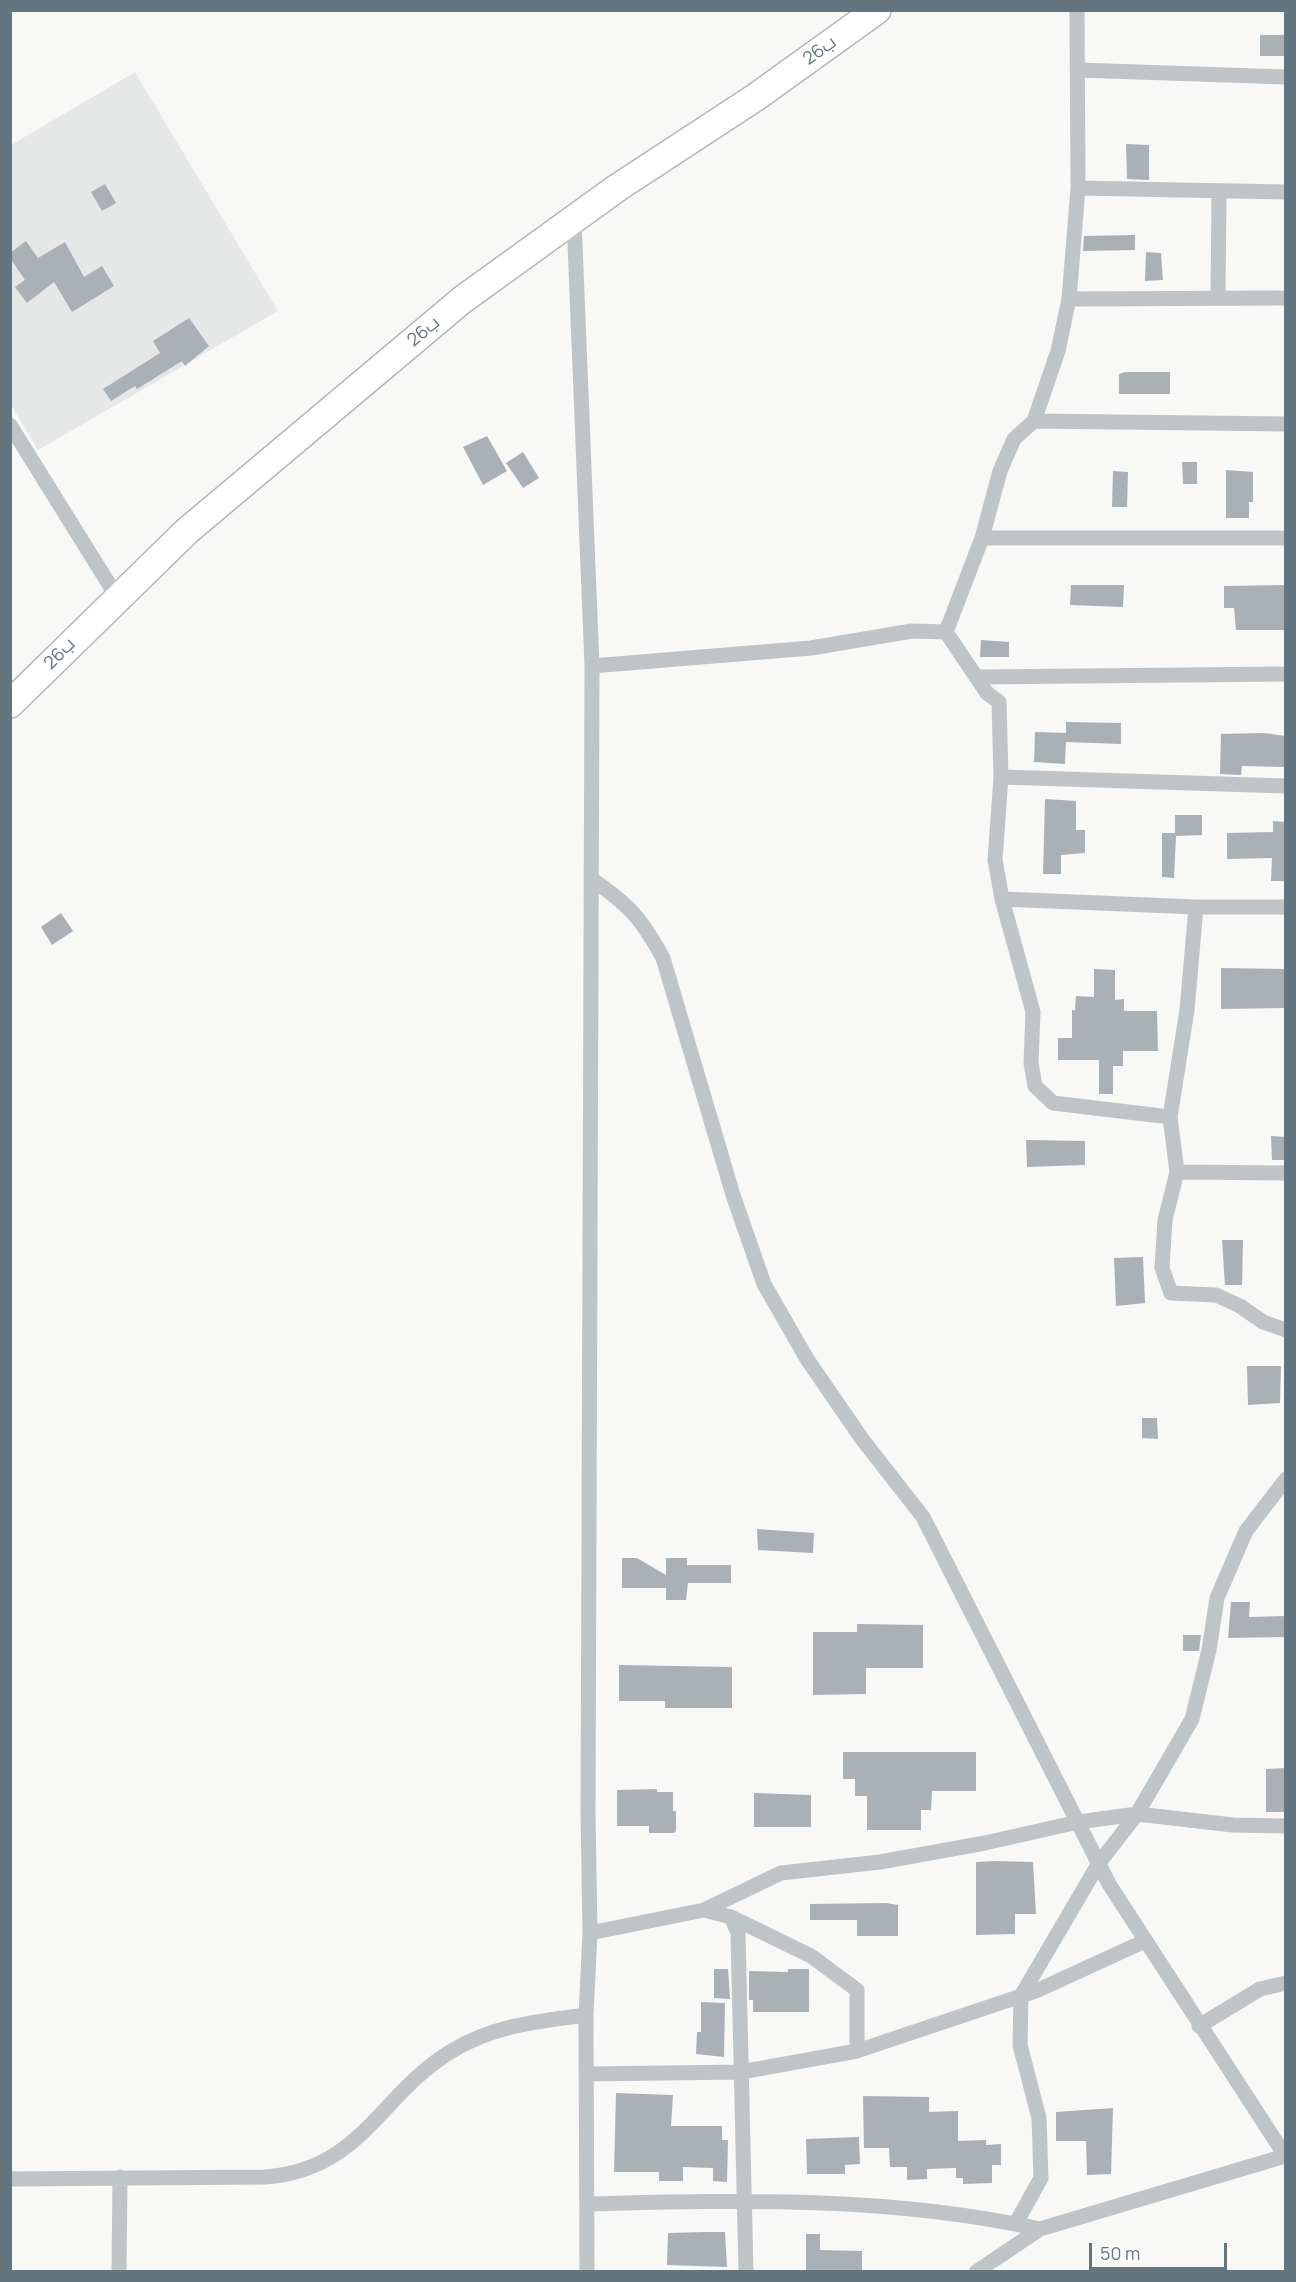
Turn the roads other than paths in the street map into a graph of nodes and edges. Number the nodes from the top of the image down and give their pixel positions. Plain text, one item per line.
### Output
1 (1077, 10) edge
2 (867, 13) edge
3 (1078, 70) junction
4 (1286, 77) edge
5 (1077, 188) junction
6 (1219, 191) junction
7 (1286, 192) edge
8 (574, 219) junction
9 (1218, 298) junction
10 (1286, 298) edge
11 (1070, 299) junction
12 (1034, 421) junction
13 (1286, 424) edge
14 (10, 425) edge
15 (982, 538) junction
16 (1286, 538) edge
17 (117, 597) junction
18 (946, 632) junction
19 (592, 666) junction
20 (1286, 674) edge
21 (978, 677) junction
22 (10, 704) edge
23 (1001, 777) junction
24 (1286, 786) edge
25 (593, 880) junction
26 (1002, 899) junction
27 (1196, 907) junction
28 (1286, 907) edge
29 (1170, 1117) junction
30 (1177, 1172) junction
31 (1286, 1173) edge
32 (1286, 1330) edge
33 (1286, 1479) edge
34 (1137, 1814) junction
35 (1078, 1822) junction
36 (1286, 1826) edge
37 (1099, 1863) junction
38 (704, 1910) junction
39 (731, 1917) junction
40 (590, 1933) junction
41 (1145, 1941) junction
42 (1286, 1983) edge
43 (1021, 1996) junction
44 (586, 2015) junction
45 (1198, 2026) junction
46 (857, 2051) junction
47 (741, 2072) junction
48 (587, 2074) junction
49 (1285, 2156) edge
50 (120, 2178) junction
51 (10, 2179) edge
52 (743, 2200) junction
53 (588, 2204) junction
54 (1016, 2223) junction
55 (1040, 2229) junction
56 (119, 2271) edge
57 (588, 2271) edge
58 (746, 2271) edge
59 (976, 2271) edge

1 - 3 street
2 - 8 highway, 26ب
3 - 4 street
3 - 5 street
5 - 6 street
5 - 11 street
6 - 7 street
6 - 9 street
8 - 17 highway, 26ب
8 - 19 street
9 - 10 street
9 - 11 street
11 - 12 street
12 - 13 street
12 - 15 street
14 - 17 street
15 - 16 street
15 - 18 street
17 - 22 highway, 26ب
18 - 19 street
18 - 21 street
19 - 25 street
20 - 21 street
21 - 23 street
23 - 24 street
23 - 26 street
25 - 35 street
25 - 40 street
26 - 27 street
26 - 29 street
27 - 28 street
27 - 29 street
29 - 30 street
30 - 31 street
30 - 32 street
33 - 34 street
34 - 35 street
34 - 36 street
34 - 37 street
35 - 37 street
35 - 38 street
37 - 41 street
37 - 43 street
38 - 39 street
38 - 40 street
39 - 46 street
39 - 47 street
40 - 44 street
41 - 43 street
41 - 45 street
42 - 45 street
43 - 46 street
43 - 54 street
44 - 48 street
44 - 50 street
45 - 49 street
46 - 47 street
47 - 48 street
47 - 52 street
48 - 53 street
49 - 55 street
50 - 51 street
50 - 56 street
52 - 53 street
52 - 54 street
52 - 58 street
53 - 57 street
54 - 55 street
55 - 59 street

